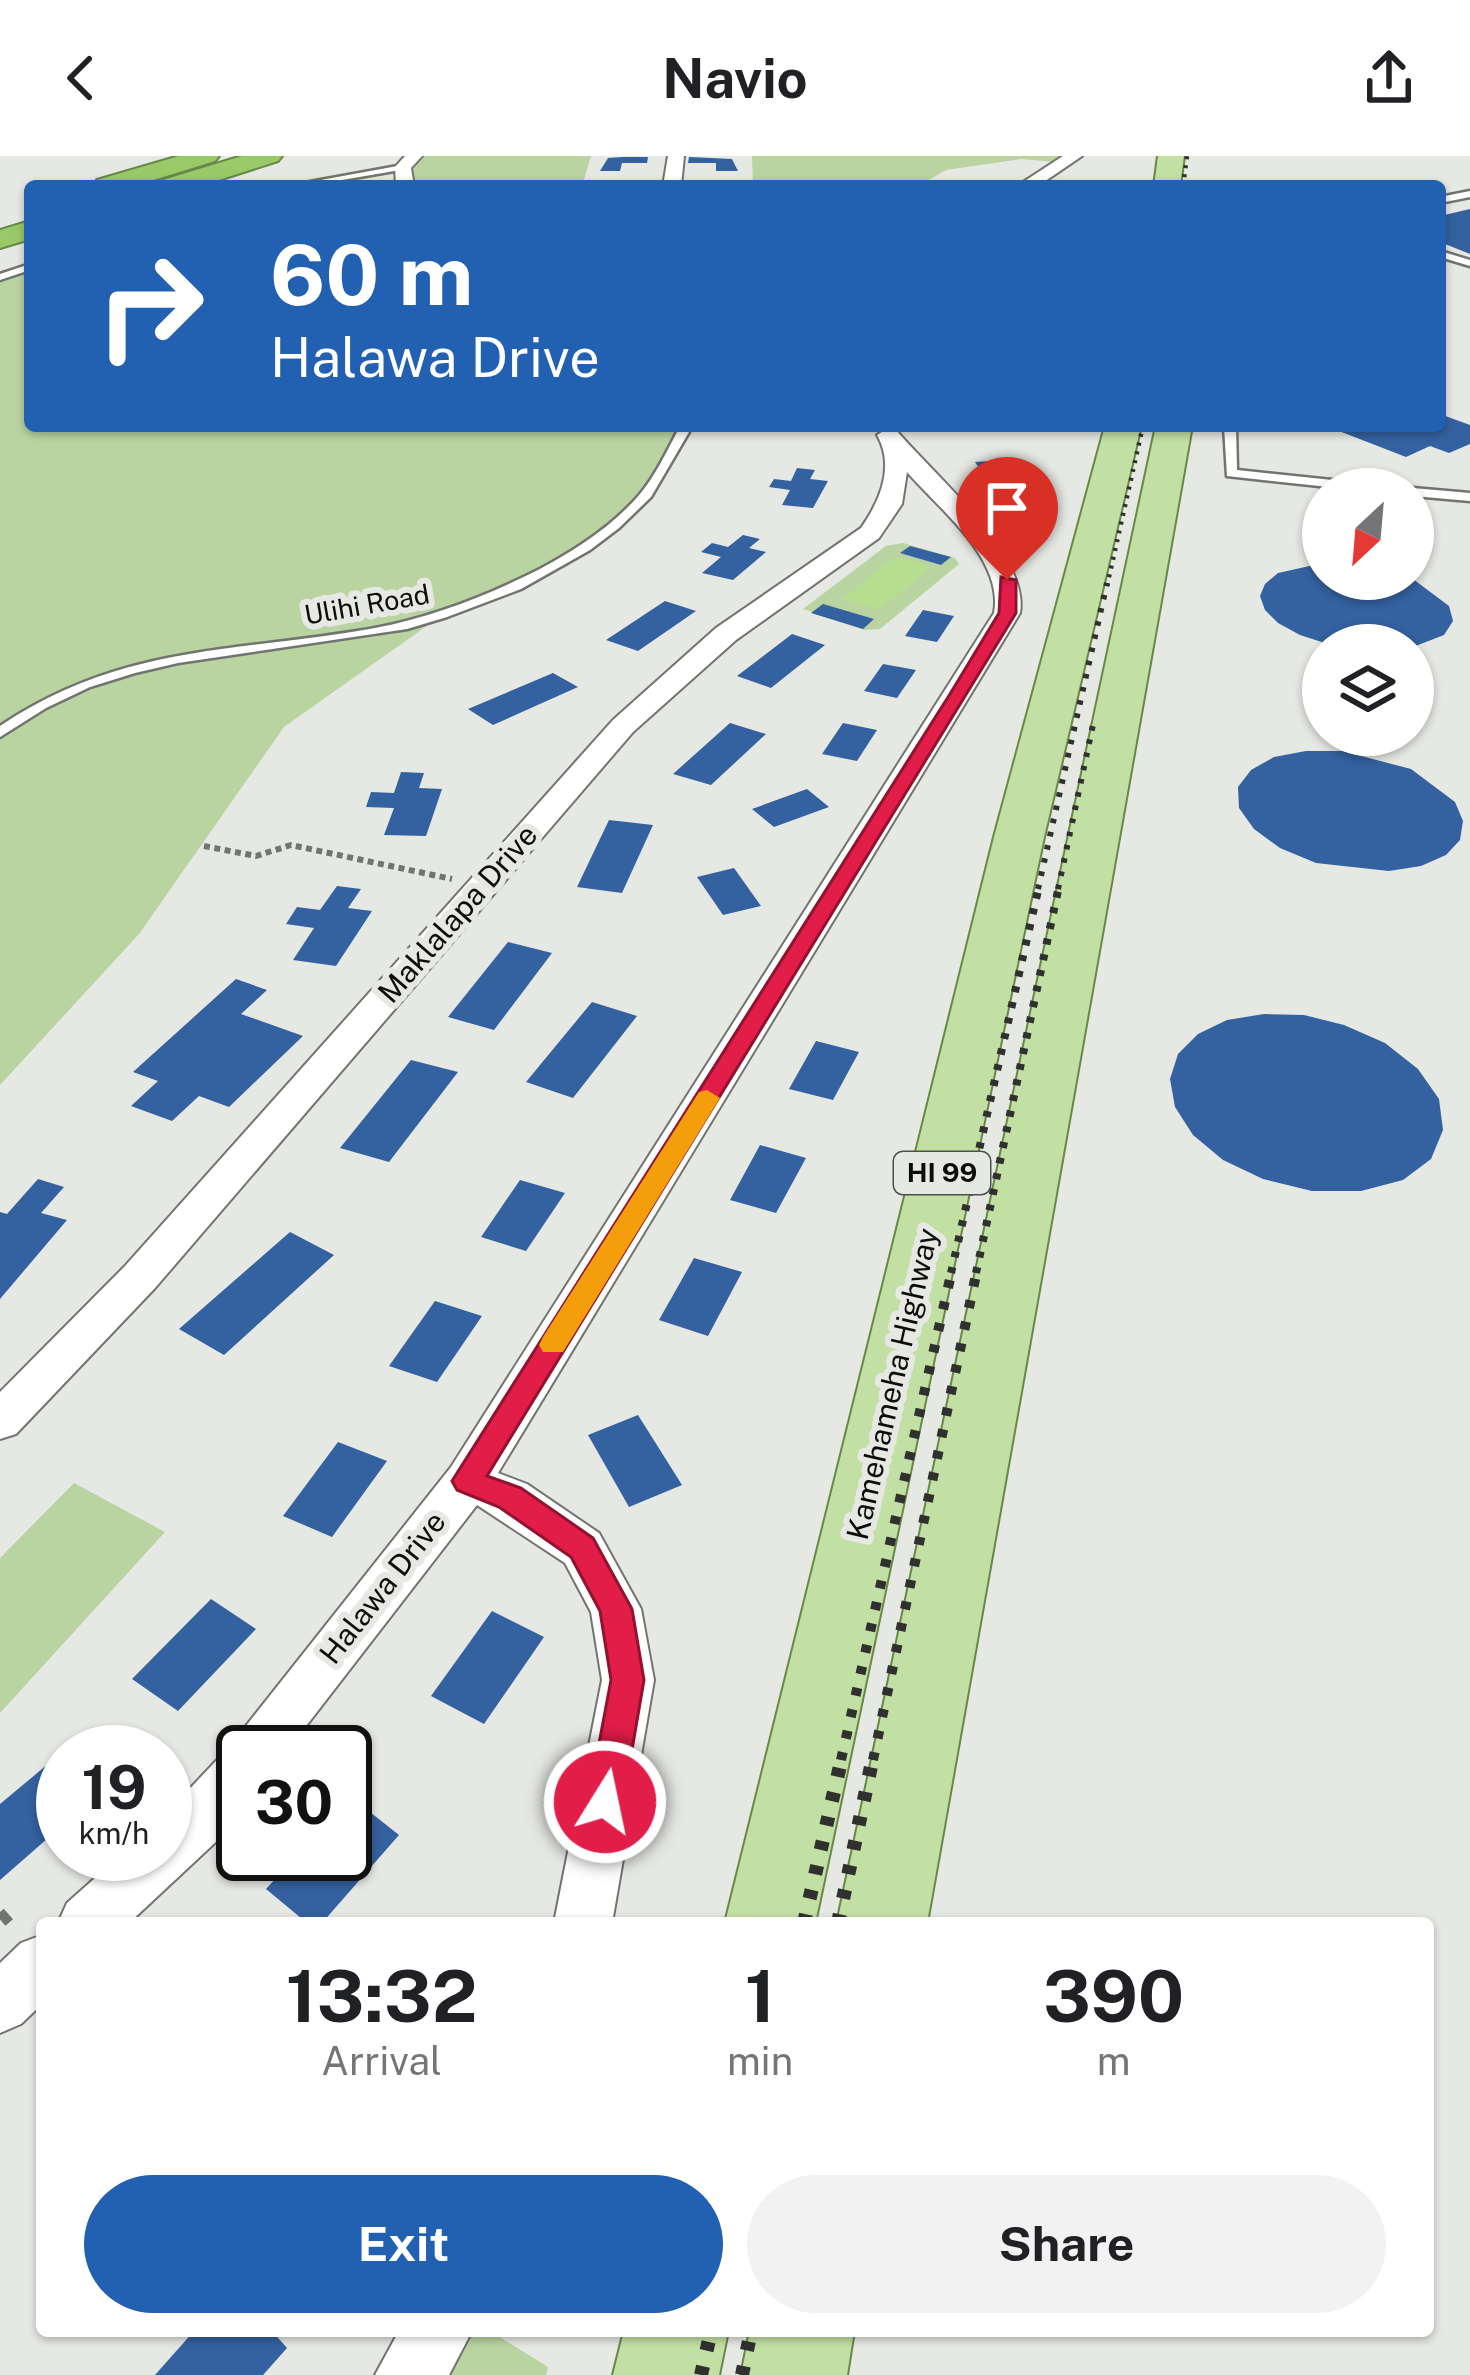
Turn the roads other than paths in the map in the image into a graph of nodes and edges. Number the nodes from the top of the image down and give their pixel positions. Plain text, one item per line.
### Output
1 (206, 156) edge
2 (269, 156) edge
3 (1073, 156) edge
4 (407, 170) edge
5 (126, 180) edge
6 (191, 180) edge
7 (335, 180) edge
8 (1035, 180) edge
9 (683, 432) edge
10 (1121, 432) edge
11 (1173, 432) edge
12 (1231, 432) edge
13 (886, 434) edge
14 (1302, 481) edge
15 (1434, 494) edge
16 (1470, 497) edge
17 (890, 504) junction
18 (949, 505) junction
19 (0, 733) edge
20 (0, 1420) edge
21 (468, 1481) junction
22 (275, 1725) edge
23 (216, 1800) edge
24 (192, 1827) edge
25 (133, 1881) edge
26 (94, 1917) edge
27 (584, 1917) edge
28 (771, 1917) edge
29 (883, 1917) edge
30 (36, 1969) edge
31 (0, 2002) edge
32 (435, 2337) edge
33 (675, 2337) edge
34 (801, 2337) edge
35 (409, 2375) edge
36 (666, 2375) edge
37 (794, 2375) edge

1 - 5 highway
2 - 6 highway
3 - 8 street
4 - 7 lane
9 - 19 lane, Ulihi Road
10 - 28 main road, Kamehameha Highway / HI 99
11 - 29 main road, HI 99
12 - 14 lane
13 - 17 street
13 - 18 street, Halawa Drive
15 - 16 lane
17 - 18 street
17 - 20 street, Maklalapa Drive
18 - 21 street, Halawa Drive
21 - 22 street, Halawa Drive
21 - 27 street
23 - 24 street
25 - 26 street
30 - 31 street
32 - 35 street
33 - 36 main road
34 - 37 main road

